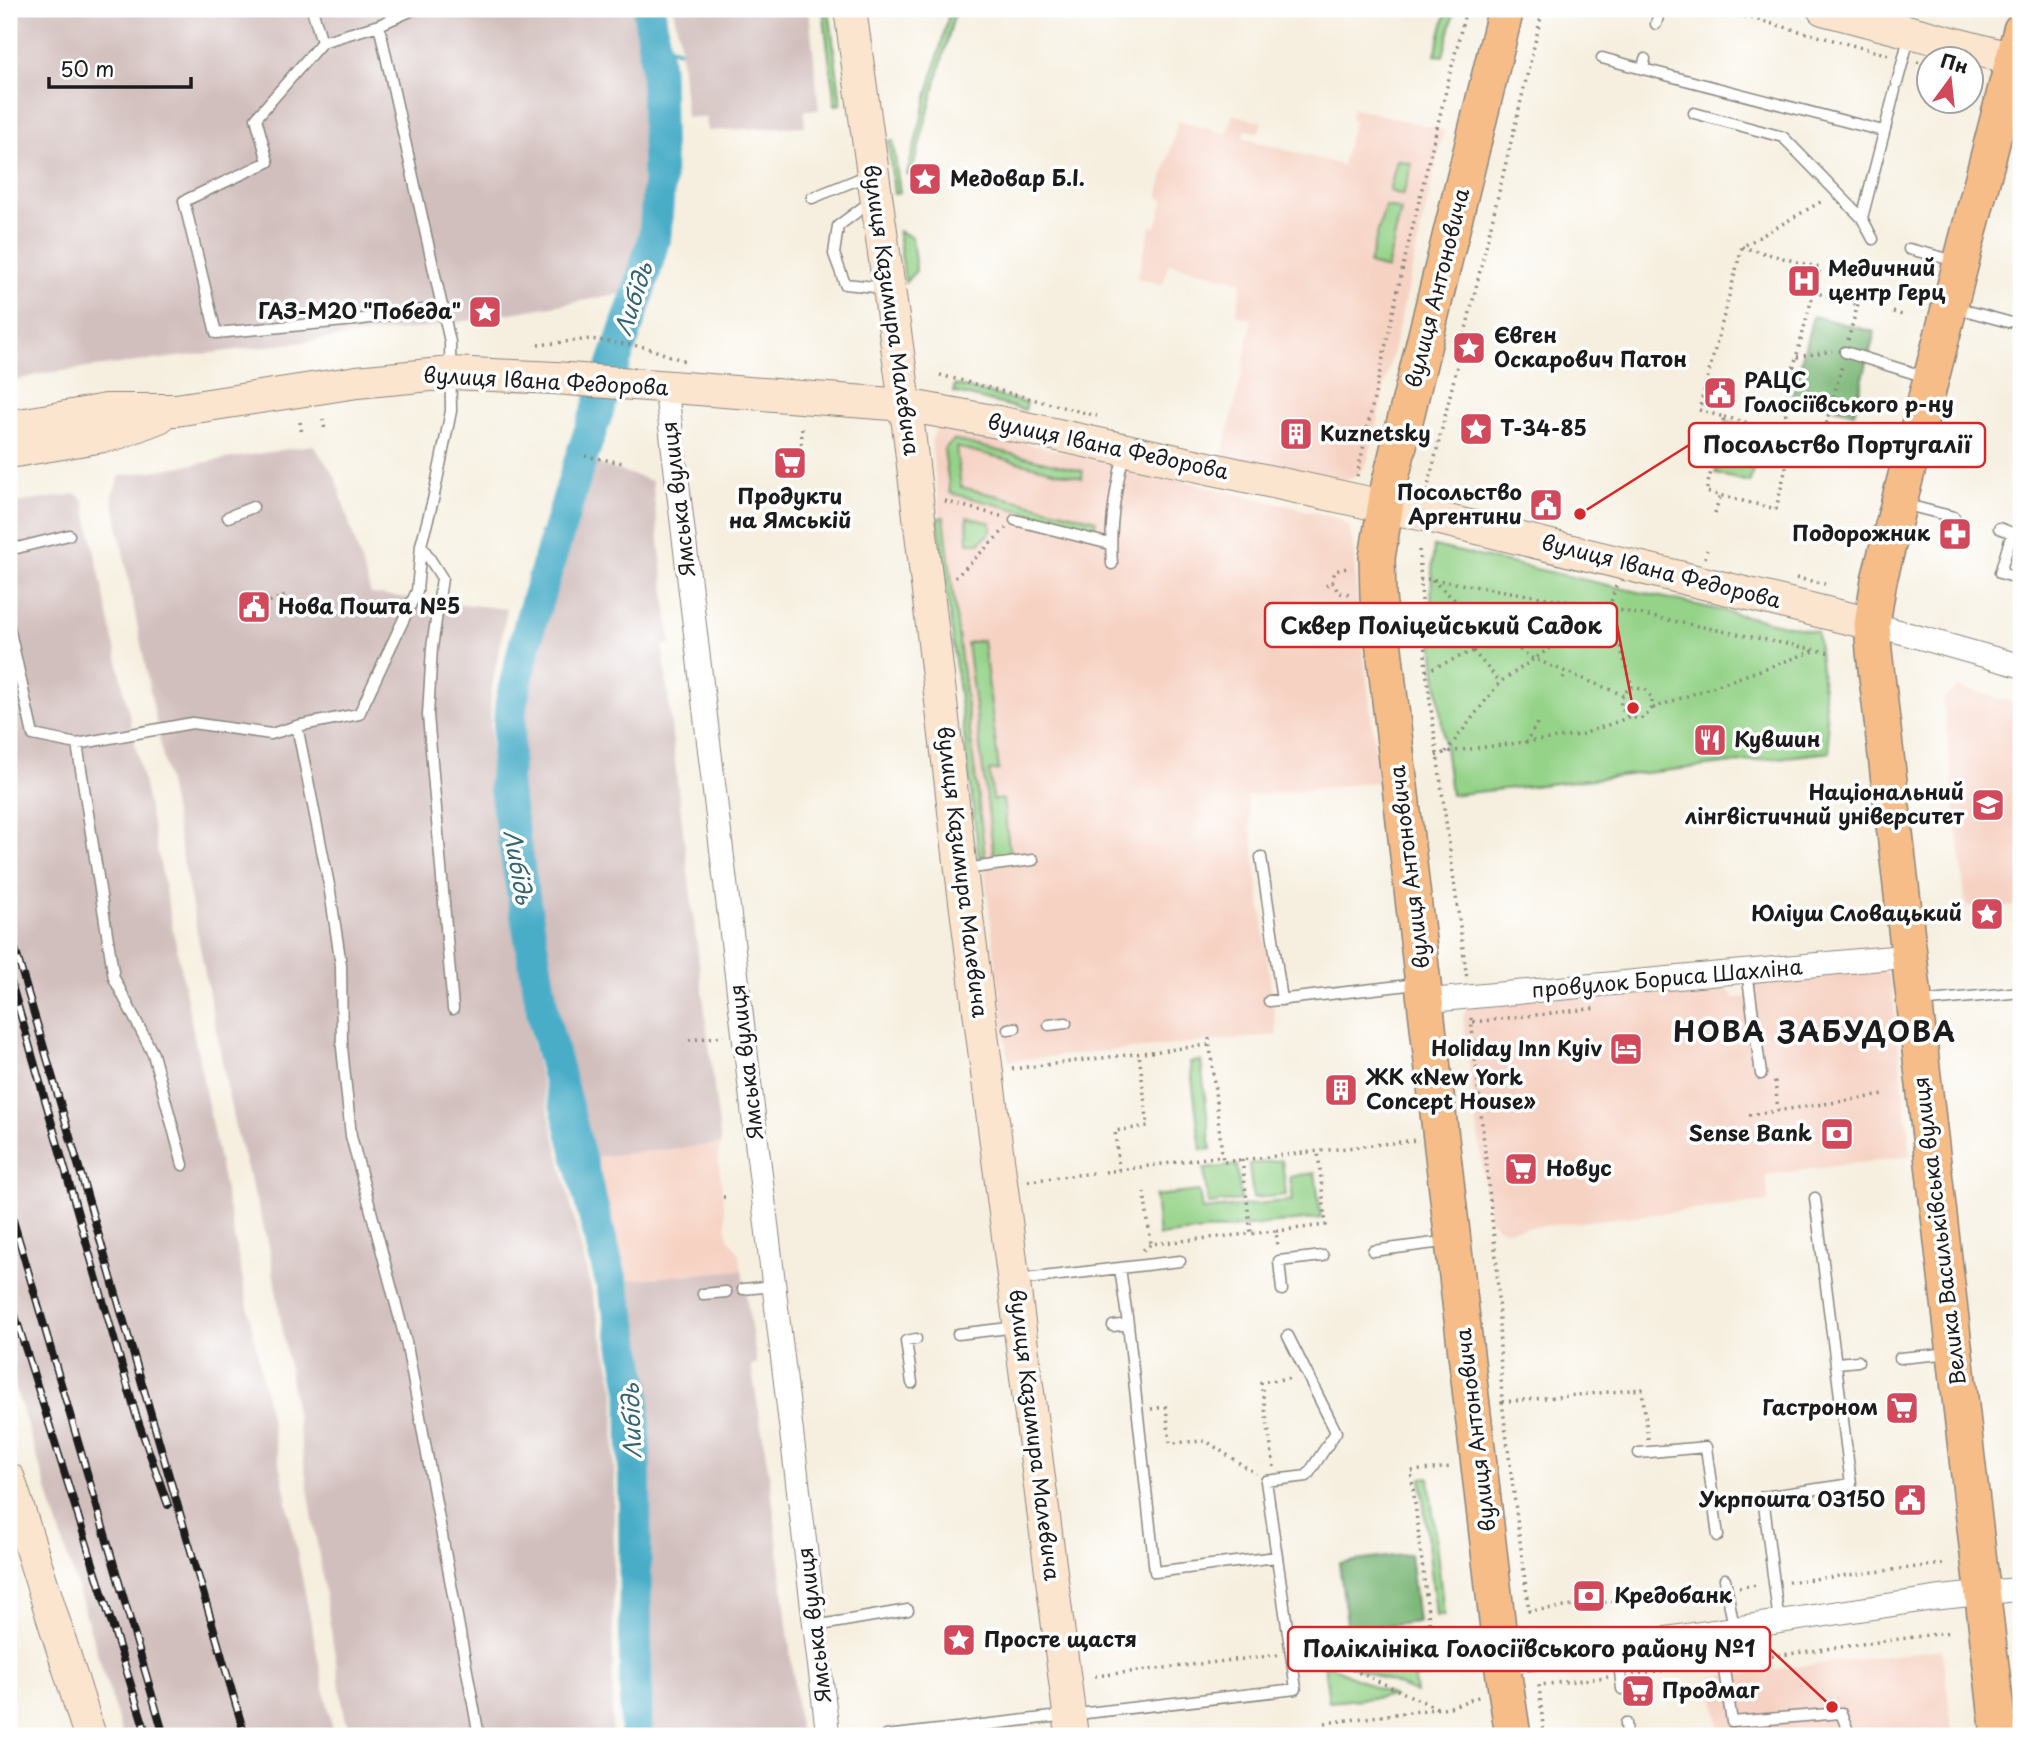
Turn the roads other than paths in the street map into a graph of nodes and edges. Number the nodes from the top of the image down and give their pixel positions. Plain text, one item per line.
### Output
1 (312, 9) edge
2 (415, 9) edge
3 (850, 9) edge
4 (1506, 9) edge
5 (1660, 9) edge
6 (1823, 9) edge
7 (1656, 24) dead end
8 (379, 25) junction
9 (1904, 34) junction
10 (322, 42) junction
11 (2019, 50) edge
12 (1602, 58) dead end
13 (1694, 113) dead end
14 (1884, 131) junction
15 (874, 186) junction
16 (812, 198) dead end
17 (1862, 218) junction
18 (1873, 239) dead end
19 (1909, 249) dead end
20 (1962, 262) junction
21 (888, 288) junction
22 (1951, 306) junction
23 (443, 307) junction
24 (2008, 322) dead end
25 (1845, 352) road end
26 (451, 373) junction
27 (1933, 379) junction
28 (654, 387) junction
29 (905, 405) junction
30 (176, 410) junction
31 (9, 427) edge
32 (1125, 451) junction
33 (9, 452) edge
34 (1900, 503) junction
35 (1385, 506) junction
36 (253, 507) dead end
37 (228, 517) dead end
38 (1954, 517) dead end
39 (1015, 520) road end
40 (1999, 528) dead end
41 (69, 535) dead end
42 (1110, 544) junction
43 (421, 545) junction
44 (9, 550) edge
45 (1112, 564) dead end
46 (2021, 579) edge
47 (1872, 624) junction
48 (9, 626) edge
49 (2021, 666) edge
50 (297, 726) junction
51 (77, 744) junction
52 (1261, 857) dead end
53 (1033, 860) dead end
54 (961, 870) junction
55 (1908, 956) junction
56 (1747, 972) junction
57 (1424, 992) junction
58 (2021, 992) edge
59 (1282, 1000) junction
60 (1269, 1001) dead end
61 (1914, 1002) junction
62 (453, 1009) dead end
63 (1066, 1023) dead end
64 (1049, 1025) dead end
65 (1761, 1074) dead end
66 (183, 1166) dead end
67 (1815, 1199) dead end
68 (1454, 1240) junction
69 (1373, 1251) dead end
70 (1323, 1256) dead end
71 (1180, 1261) dead end
72 (1120, 1268) junction
73 (1014, 1280) junction
74 (774, 1286) junction
75 (743, 1289) dead end
76 (1282, 1290) dead end
77 (726, 1292) dead end
78 (703, 1294) dead end
79 (1128, 1324) junction
80 (1020, 1326) junction
81 (1113, 1326) dead end
82 (958, 1334) dead end
83 (1288, 1336) dead end
84 (916, 1339) dead end
85 (1954, 1352) junction
86 (1899, 1358) dead end
87 (1858, 1362) dead end
88 (1837, 1363) junction
89 (912, 1383) dead end
90 (1644, 1453) road end
91 (9, 1479) edge
92 (1718, 1536) dead end
93 (1276, 1557) junction
94 (1725, 1579) dead end
95 (2021, 1589) edge
96 (1983, 1593) junction
97 (908, 1610) dead end
98 (1779, 1622) junction
99 (815, 1626) junction
100 (1726, 1630) junction
101 (1617, 1646) junction
102 (1503, 1663) junction
103 (1622, 1689) dead end
104 (1626, 1723) dead end
105 (1071, 1726) edge
106 (90, 1736) edge
107 (479, 1736) edge
108 (828, 1736) edge
109 (886, 1736) edge
110 (1513, 1736) edge
111 (1628, 1736) edge
112 (1850, 1736) edge
113 (1999, 1736) edge

1 - 10 lane
2 - 8 lane
3 - 15 main road, вулиця Казимира Малевича
4 - 35 main road, вулиця Антоновича
5 - 7 lane
6 - 9 main road
8 - 10 lane
8 - 23 lane
9 - 11 main road
9 - 14 lane
10 - 23 lane
11 - 20 main road, Велика Васильківська вулиця
12 - 14 lane
13 - 17 lane
14 - 17 lane
15 - 16 lane
15 - 21 main road, вулиця Казимира Малевича
15 - 21 lane
17 - 18 lane
19 - 20 lane
20 - 22 main road, Велика Васильківська вулиця
21 - 29 main road, вулиця Казимира Малевича
22 - 24 lane
22 - 27 main road, Велика Васильківська вулиця
23 - 26 lane
25 - 27 lane
26 - 28 main road, вулиця Івана Федорова
26 - 30 main road, вулиця Івана Федорова
26 - 43 lane
27 - 34 main road, Велика Васильківська вулиця
28 - 29 main road, вулиця Івана Федорова
28 - 74 street, Ямська вулиця
29 - 32 main road, вулиця Івана Федорова
29 - 54 main road, вулиця Казимира Малевича
30 - 31 main road, вулиця Івана Федорова
30 - 33 main road, вулиця Івана Федорова
32 - 35 main road, вулиця Івана Федорова
32 - 42 lane
34 - 38 lane
34 - 47 main road, Велика Васильківська вулиця
35 - 47 main road, вулиця Івана Федорова
35 - 57 main road, вулиця Антоновича
36 - 37 lane
39 - 42 lane
40 - 46 lane
41 - 44 lane
42 - 45 lane
43 - 50 lane
43 - 62 lane
47 - 49 street, вулиця Івана Федорова
47 - 55 main road, Велика Васильківська вулиця
48 - 51 lane
50 - 51 lane
50 - 107 lane
51 - 66 lane
52 - 59 lane
53 - 54 lane
54 - 73 main road, вулиця Казимира Малевича
55 - 56 street, провулок Бориса Шахліна
55 - 61 main road, Велика Васильківська вулиця
56 - 57 street, провулок Бориса Шахліна
56 - 65 lane
57 - 59 lane
57 - 68 main road, вулиця Антоновича
58 - 61 lane
59 - 60 lane
61 - 85 main road, Велика Васильківська вулиця
63 - 64 lane
67 - 88 lane
68 - 69 lane
68 - 102 main road, вулиця Антоновича
70 - 76 lane
71 - 72 lane
72 - 73 lane
72 - 79 lane
73 - 80 main road, вулиця Казимира Малевича
74 - 75 lane
74 - 99 street, Ямська вулиця
77 - 78 lane
79 - 81 lane
79 - 93 lane
80 - 82 lane
80 - 105 main road, вулиця Казимира Малевича
83 - 93 lane
84 - 89 lane
85 - 86 lane
85 - 96 main road, Велика Васильківська вулиця
87 - 88 lane
88 - 98 lane
90 - 92 lane
91 - 106 main road
93 - 105 lane
94 - 100 lane
95 - 96 street
96 - 98 street
96 - 113 main road, Велика Васильківська вулиця
97 - 99 lane
98 - 100 street
99 - 108 street, Ямська вулиця
100 - 101 street
100 - 112 lane
101 - 102 street
101 - 103 lane
102 - 110 main road, вулиця Антоновича
104 - 111 lane
105 - 109 lane

